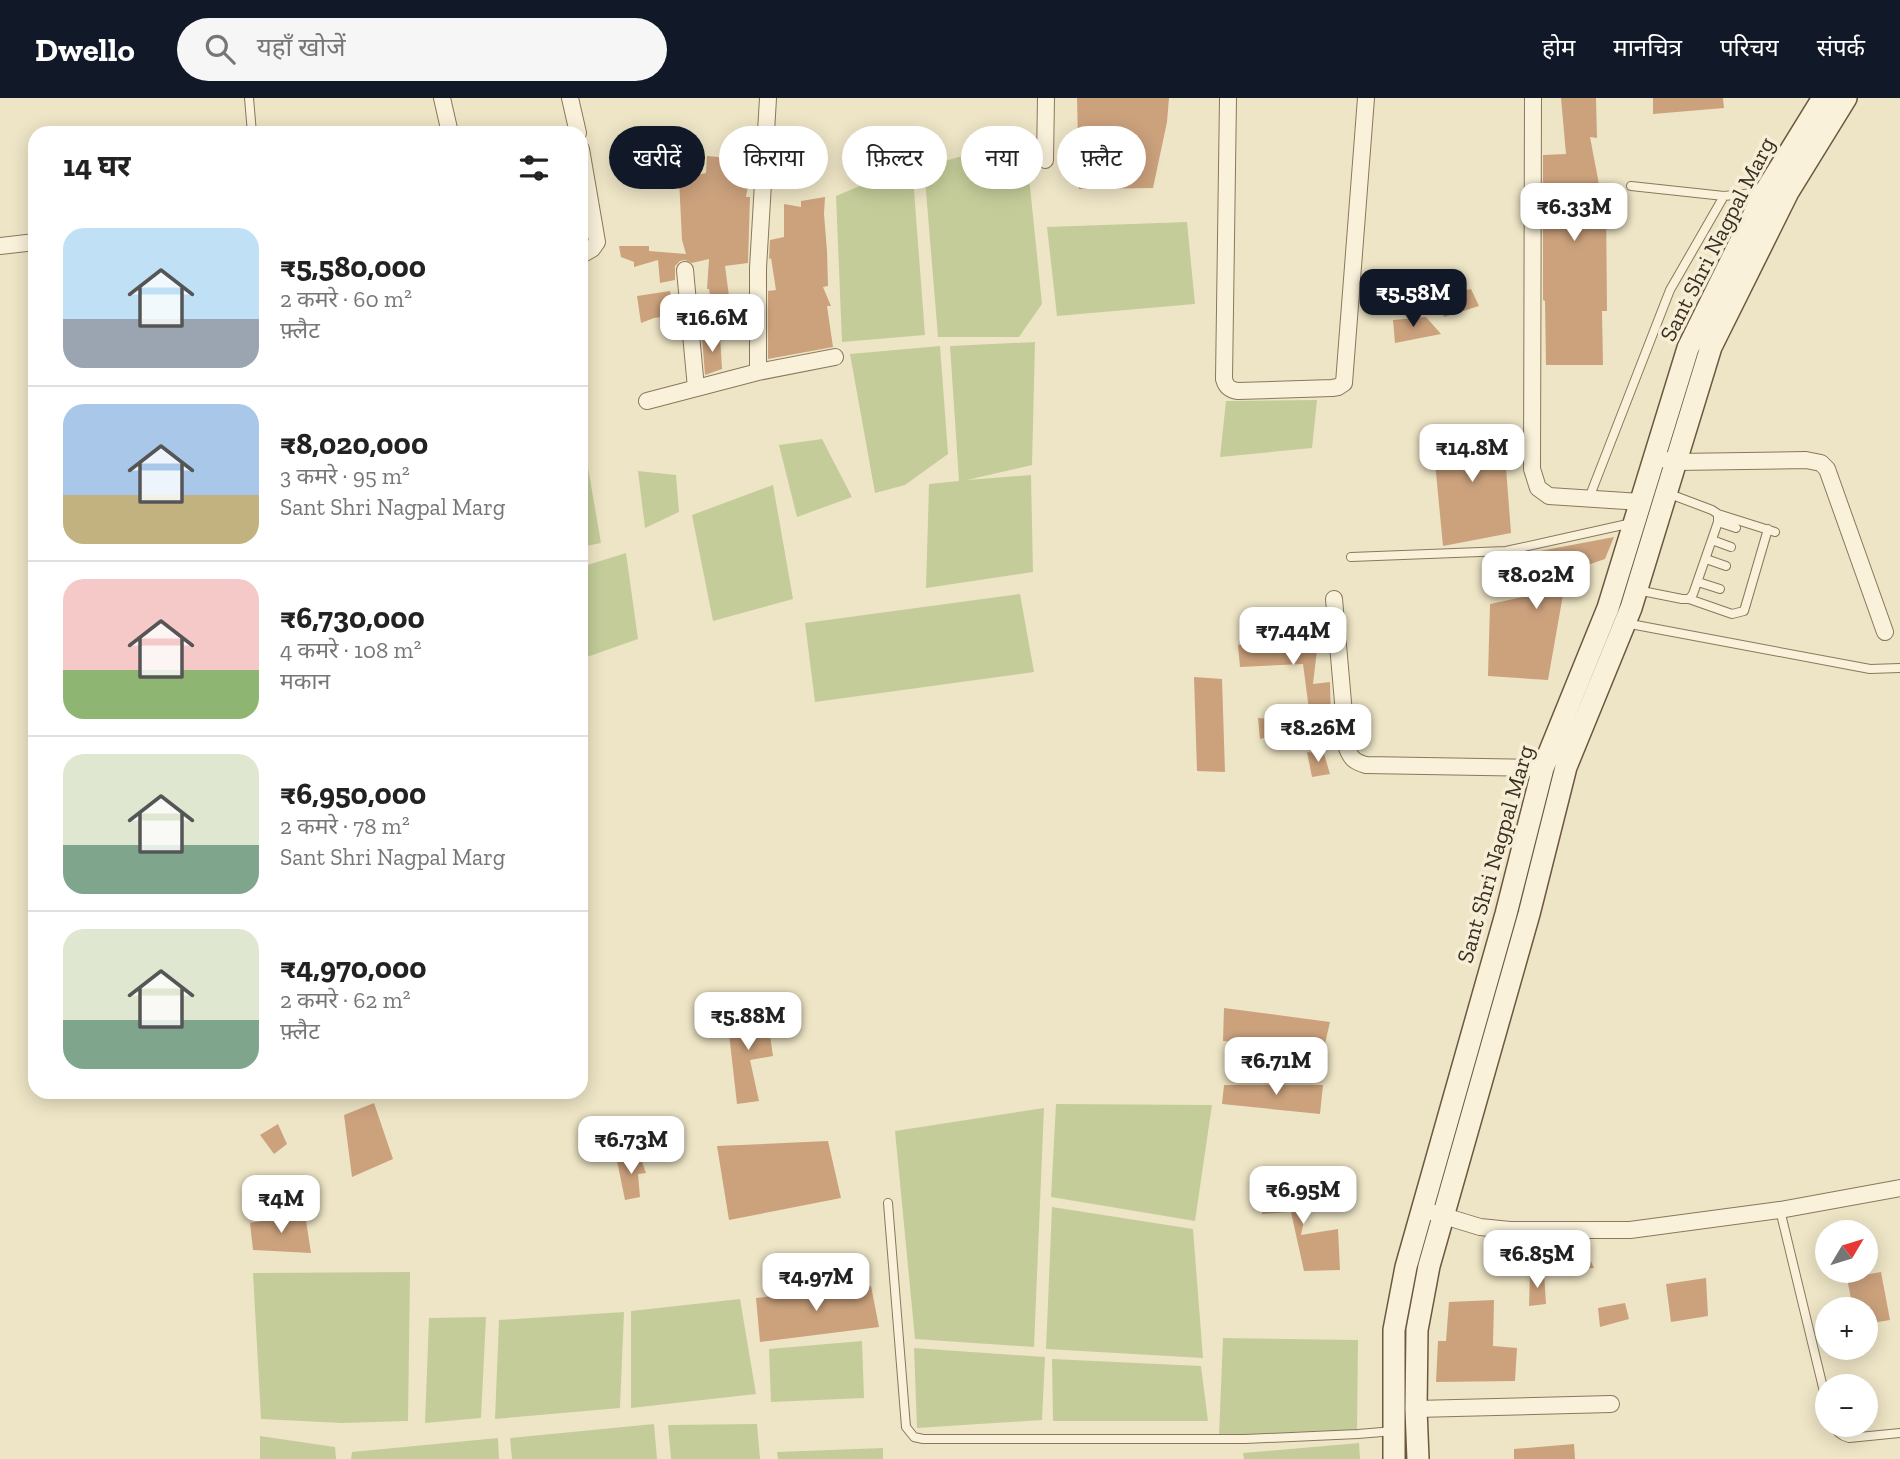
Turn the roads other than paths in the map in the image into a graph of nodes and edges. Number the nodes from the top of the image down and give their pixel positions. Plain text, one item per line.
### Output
1 (249, 98) edge
2 (442, 98) edge
3 (570, 98) edge
4 (768, 98) edge
5 (1045, 98) edge
6 (1228, 98) edge
7 (1366, 98) edge
8 (1533, 98) edge
9 (1823, 98) edge
10 (1846, 98) edge
11 (251, 126) edge
12 (448, 126) edge
13 (576, 126) edge
14 (1045, 160) dead end
15 (1631, 186) dead end
16 (588, 190) edge
17 (1765, 192) junction
18 (1724, 196) junction
19 (28, 243) edge
20 (0, 246) edge
21 (588, 251) edge
22 (685, 270) dead end
23 (835, 357) dead end
24 (758, 372) junction
25 (696, 388) junction
26 (647, 401) dead end
27 (1654, 457) junction
28 (1676, 462) junction
29 (1667, 493) junction
30 (1589, 498) junction
31 (1641, 502) junction
32 (1718, 518) junction
33 (1634, 523) junction
34 (1736, 528) dead end
35 (1712, 540) junction
36 (1731, 547) dead end
37 (1351, 557) dead end
38 (1706, 559) junction
39 (1726, 566) dead end
40 (1698, 582) junction
41 (1720, 589) dead end
42 (1637, 590) junction
43 (1334, 599) dead end
44 (1689, 599) junction
45 (1625, 623) junction
46 (1885, 632) dead end
47 (1900, 668) edge
48 (1543, 768) junction
49 (1900, 1188) edge
50 (888, 1203) dead end
51 (1422, 1208) junction
52 (1780, 1210) junction
53 (1443, 1217) junction
54 (1820, 1374) edge
55 (1611, 1404) dead end
56 (1416, 1409) junction
57 (1394, 1431) junction
58 (1900, 1433) edge
59 (1878, 1435) edge
60 (1394, 1459) edge
61 (1418, 1459) edge

1 - 11 lane
2 - 12 street
3 - 13 street
4 - 24 street
5 - 14 street
6 - 7 street
8 - 30 street
9 - 17 street, Sant Shri Nagpal Marg
10 - 28 street, Sant Shri Nagpal Marg
15 - 18 lane
16 - 21 street
17 - 18 lane
17 - 27 street, Sant Shri Nagpal Marg
18 - 30 lane
19 - 20 street
22 - 25 street
23 - 24 street
24 - 25 street
25 - 26 street
27 - 28 street
27 - 31 street, Sant Shri Nagpal Marg
28 - 29 street, Sant Shri Nagpal Marg
28 - 46 street
29 - 32 lane
29 - 42 street, Sant Shri Nagpal Marg
30 - 31 street
31 - 33 street, Sant Shri Nagpal Marg
32 - 34 lane
32 - 35 lane
32 - 44 lane
33 - 37 lane
33 - 48 street, Sant Shri Nagpal Marg
35 - 36 lane
35 - 38 lane
38 - 39 lane
38 - 40 lane
40 - 41 lane
40 - 44 lane
42 - 44 lane
42 - 45 street, Sant Shri Nagpal Marg
43 - 48 street
45 - 47 lane
45 - 53 street, Sant Shri Nagpal Marg
48 - 51 street, Sant Shri Nagpal Marg
49 - 52 street
50 - 57 lane
51 - 53 street
51 - 57 street, Sant Shri Nagpal Marg
52 - 53 street
52 - 54 lane
53 - 56 street, Sant Shri Nagpal Marg
55 - 56 street
56 - 61 street, Sant Shri Nagpal Marg
57 - 60 street, Sant Shri Nagpal Marg
58 - 59 lane

